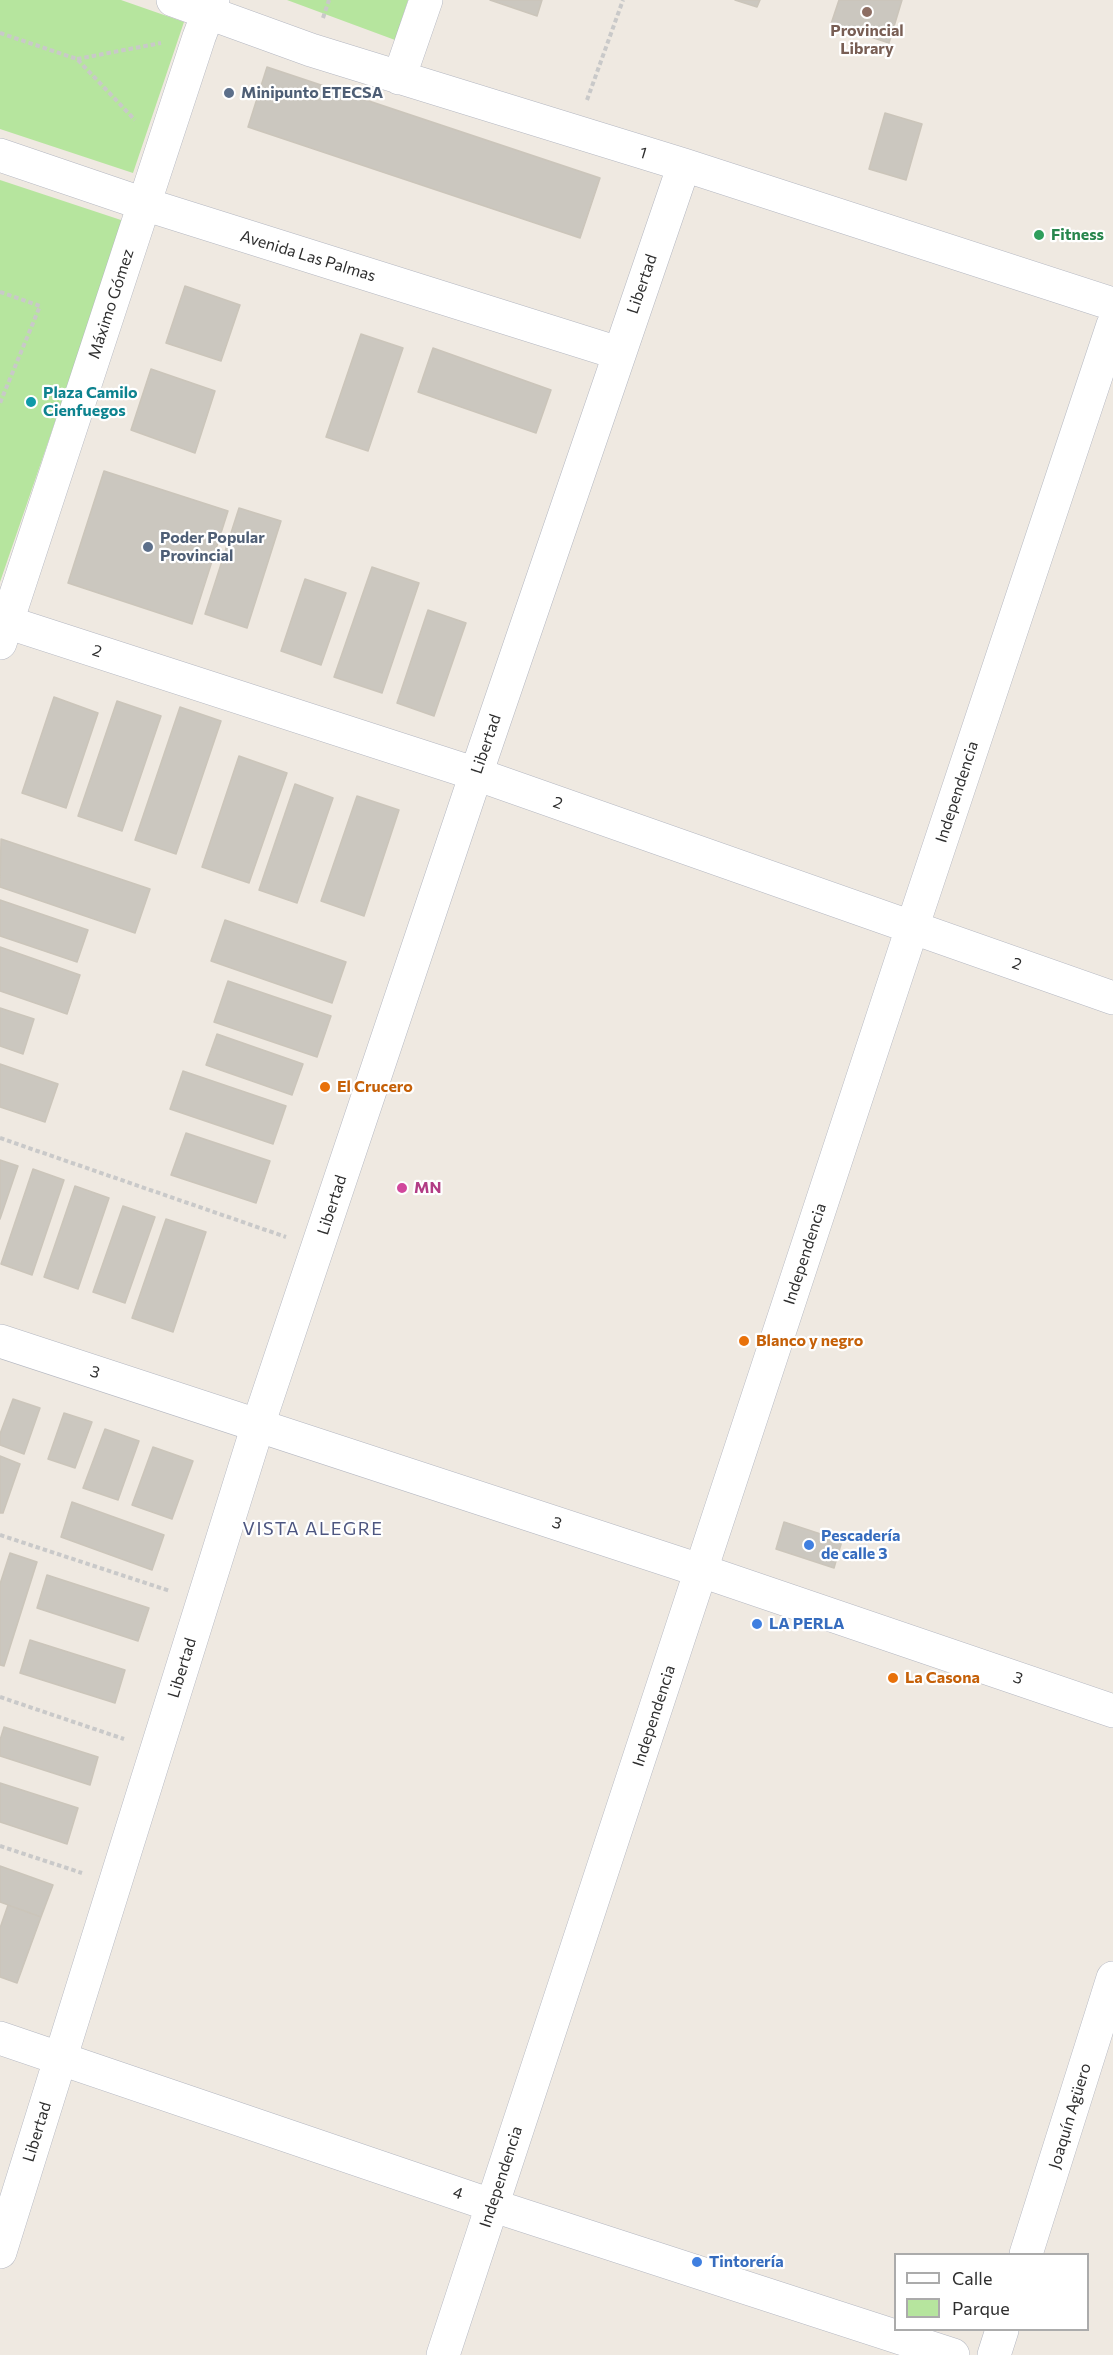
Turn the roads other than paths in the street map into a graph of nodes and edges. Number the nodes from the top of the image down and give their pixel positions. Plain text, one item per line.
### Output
1 (174, 0) edge
2 (426, 0) edge
3 (207, 16) edge
4 (399, 78) junction
5 (0, 155) edge
6 (684, 165) junction
7 (144, 204) junction
8 (1113, 304) edge
9 (1113, 325) edge
10 (618, 353) junction
11 (2, 628) edge
12 (476, 774) junction
13 (912, 928) junction
14 (1113, 998) edge
15 (0, 1341) edge
16 (258, 1425) junction
17 (702, 1571) junction
18 (1113, 1711) edge
19 (1113, 1978) edge
20 (0, 2038) edge
21 (60, 2058) junction
22 (491, 2205) junction
23 (0, 2252) edge
24 (1026, 2253) edge
25 (1002, 2331) edge
26 (443, 2355) edge
27 (953, 2355) edge
28 (994, 2355) edge

1 - 3 street, 1
2 - 4 street
3 - 4 street, 1
3 - 7 street, Máximo Gómez
4 - 6 street, 1
5 - 7 street, Avenida Las Palmas
6 - 8 street, 1
6 - 10 street, Libertad
7 - 10 street, Avenida Las Palmas
7 - 11 street, Máximo Gómez
9 - 13 street, Independencia
10 - 12 street, Libertad
11 - 12 street, 2
12 - 13 street, 2
12 - 16 street, Libertad
13 - 14 street, 2
13 - 17 street, Independencia
15 - 16 street, 3
16 - 17 street, 3
16 - 21 street, Libertad
17 - 18 street, 3
17 - 22 street, Independencia
19 - 24 street, Joaquín Agüero
20 - 21 street, 4
21 - 22 street, 4
21 - 23 street, Libertad
22 - 26 street, Independencia
22 - 27 street, 4
25 - 28 street

